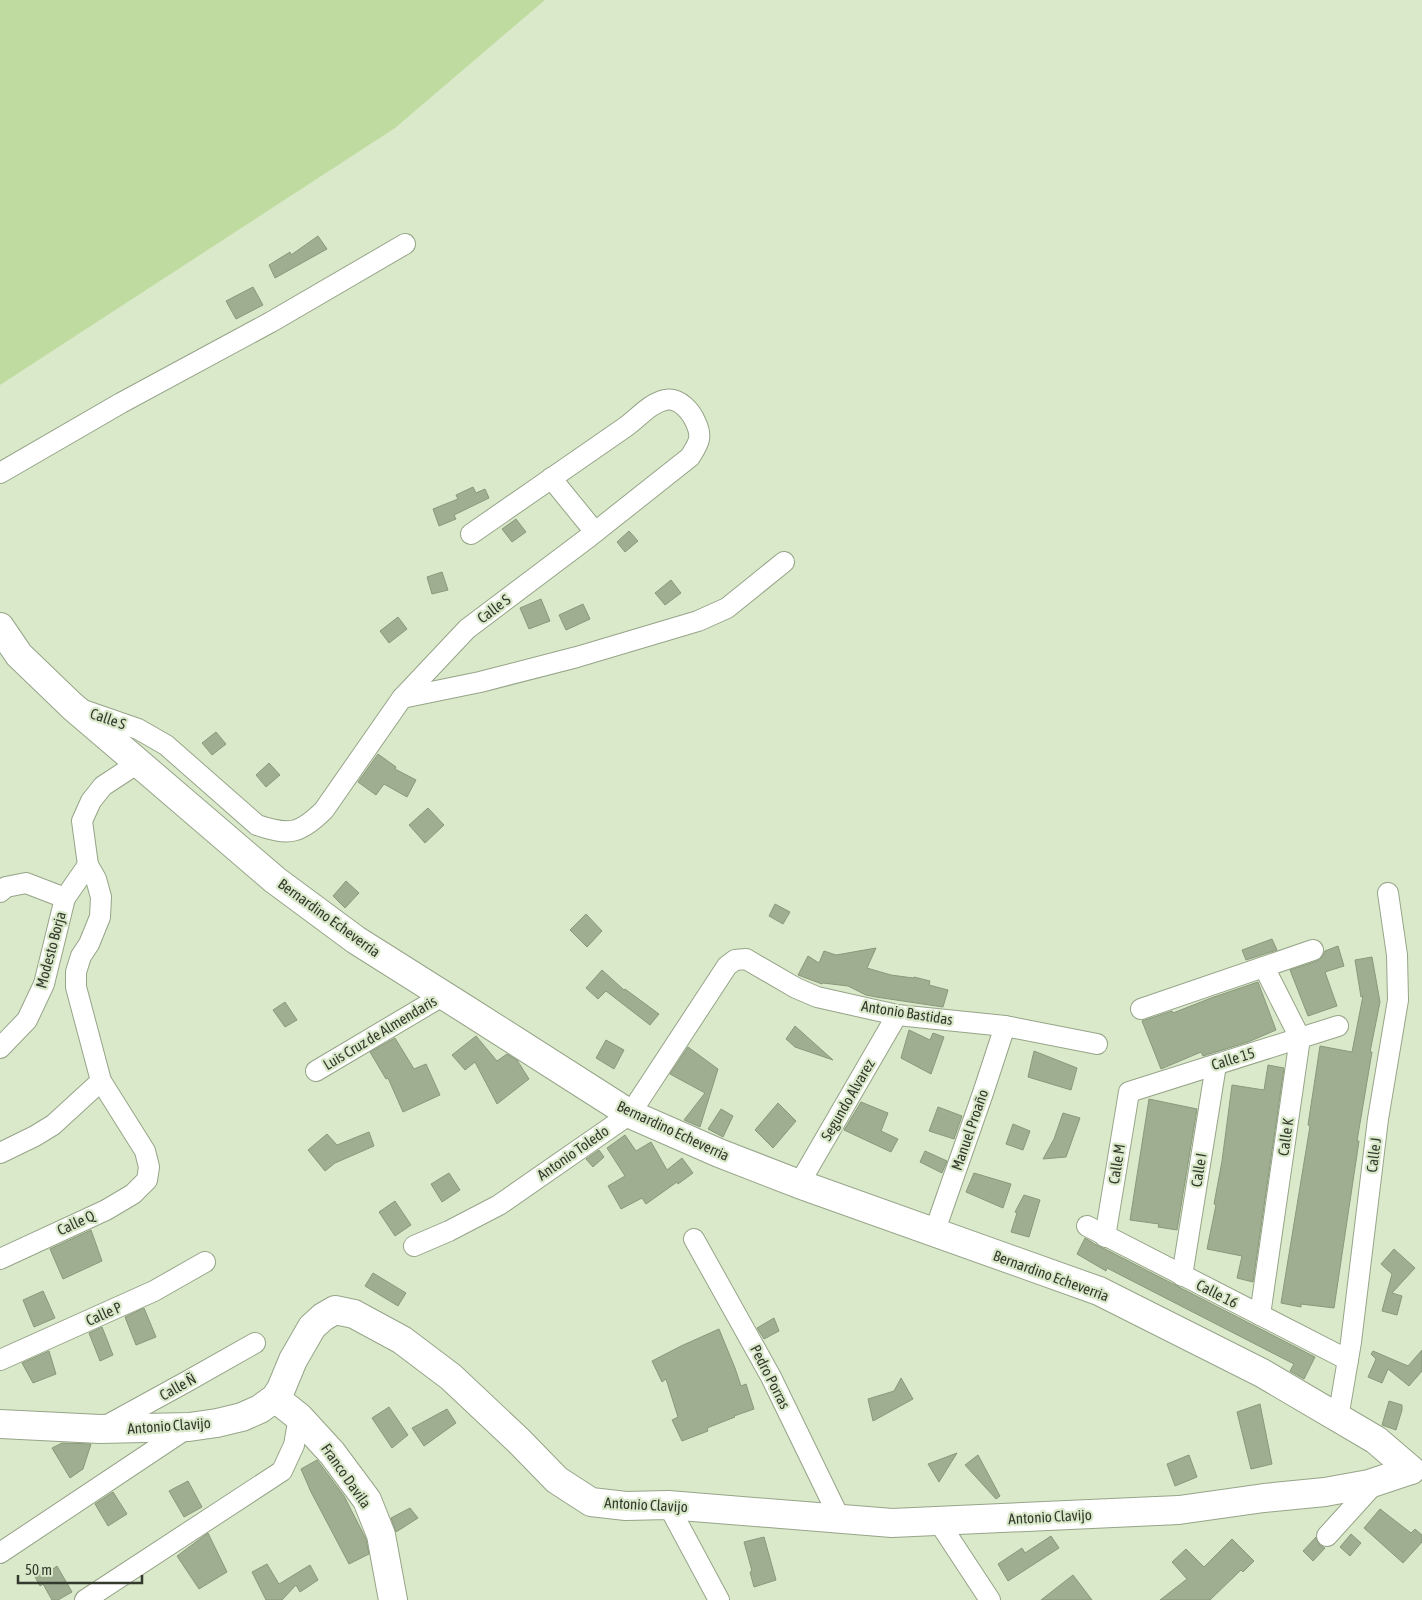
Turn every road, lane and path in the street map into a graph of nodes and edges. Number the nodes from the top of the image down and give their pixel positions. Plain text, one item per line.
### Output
1 (405, 244) dead end
2 (0, 473) edge
3 (552, 478) junction
4 (595, 532) junction
5 (471, 534) dead end
6 (784, 562) dead end
7 (0, 627) edge
8 (402, 698) junction
9 (72, 706) junction
10 (138, 763) junction
11 (88, 865) junction
12 (0, 892) edge
13 (1388, 893) dead end
14 (65, 898) junction
15 (1313, 950) dead end
16 (727, 966) joint
17 (1264, 967) junction
18 (444, 995) junction
19 (1141, 1009) dead end
20 (897, 1015) junction
21 (1005, 1026) junction
22 (1338, 1026) dead end
23 (1300, 1038) junction
24 (1097, 1044) dead end
25 (0, 1048) edge
26 (1216, 1064) junction
27 (316, 1071) dead end
28 (101, 1081) junction
29 (1129, 1092) joint
30 (630, 1114) junction
31 (0, 1153) edge
32 (799, 1184) junction
33 (1087, 1226) dead end
34 (934, 1233) junction
35 (1105, 1237) junction
36 (694, 1239) dead end
37 (414, 1246) dead end
38 (0, 1259) edge
39 (205, 1262) dead end
40 (1182, 1276) junction
41 (1260, 1316) junction
42 (255, 1343) dead end
43 (0, 1360) edge
44 (1348, 1360) junction
45 (275, 1398) junction
46 (299, 1417) junction
47 (1338, 1418) junction
48 (0, 1424) edge
49 (189, 1427) junction
50 (100, 1429) junction
51 (1416, 1471) edge
52 (1376, 1482) junction
53 (668, 1506) junction
54 (840, 1519) junction
55 (938, 1521) junction
56 (1327, 1536) dead end
57 (0, 1553) edge
58 (84, 1600) edge
59 (393, 1600) edge
60 (719, 1600) edge
61 (990, 1600) edge

1 - 2 street
3 - 4 street
3 - 4 street, Calle S
3 - 5 street, Calle S
4 - 8 street, Calle S
6 - 8 street
7 - 9 street, Bernardino Echeverria
8 - 9 street, Calle S
9 - 10 street, Bernardino Echeverria
10 - 11 street
10 - 18 street, Bernardino Echeverria
11 - 14 street
11 - 28 street
12 - 14 street
13 - 44 street, Calle J
14 - 25 street, Modesto Borja
15 - 17 street
16 - 20 street, Antonio Bastidas
16 - 30 street, Antonio Toledo
17 - 19 street
17 - 23 street
18 - 27 street, Luis Cruz de Almendaris
18 - 30 street, Bernardino Echeverria
20 - 21 street, Antonio Bastidas
20 - 32 street, Segundo Alvarez
21 - 24 street, Antonio Bastidas
21 - 34 street, Manuel Proaño
22 - 23 street, Calle 15
23 - 26 street, Calle 15
23 - 41 street, Calle K
26 - 29 street, Calle 15
26 - 40 street, Calle I
28 - 31 street
28 - 38 street, Calle Q
29 - 35 street, Calle M
30 - 32 street, Bernardino Echeverria
30 - 37 street, Antonio Toledo
32 - 34 street, Bernardino Echeverria
33 - 35 street, Calle 16
34 - 47 street, Bernardino Echeverria
35 - 40 street, Calle 16
36 - 54 street, Pedro Porras
39 - 43 street, Calle P
40 - 41 street, Calle 16
41 - 44 street, Calle 16
42 - 50 street, Calle Ñ
44 - 47 street, Calle J
45 - 46 street, Franco Davila
45 - 49 street, Antonio Clavijo
45 - 53 street, Antonio Clavijo
46 - 58 street
46 - 59 street, Franco Davila
47 - 51 street, Bernardino Echeverria
48 - 50 street, Antonio Clavijo
49 - 50 street, Antonio Clavijo
49 - 57 street
51 - 52 street, Antonio Clavijo
52 - 55 street, Antonio Clavijo
52 - 56 street
53 - 54 street, Antonio Clavijo
53 - 60 street
54 - 55 street, Antonio Clavijo
55 - 61 street

